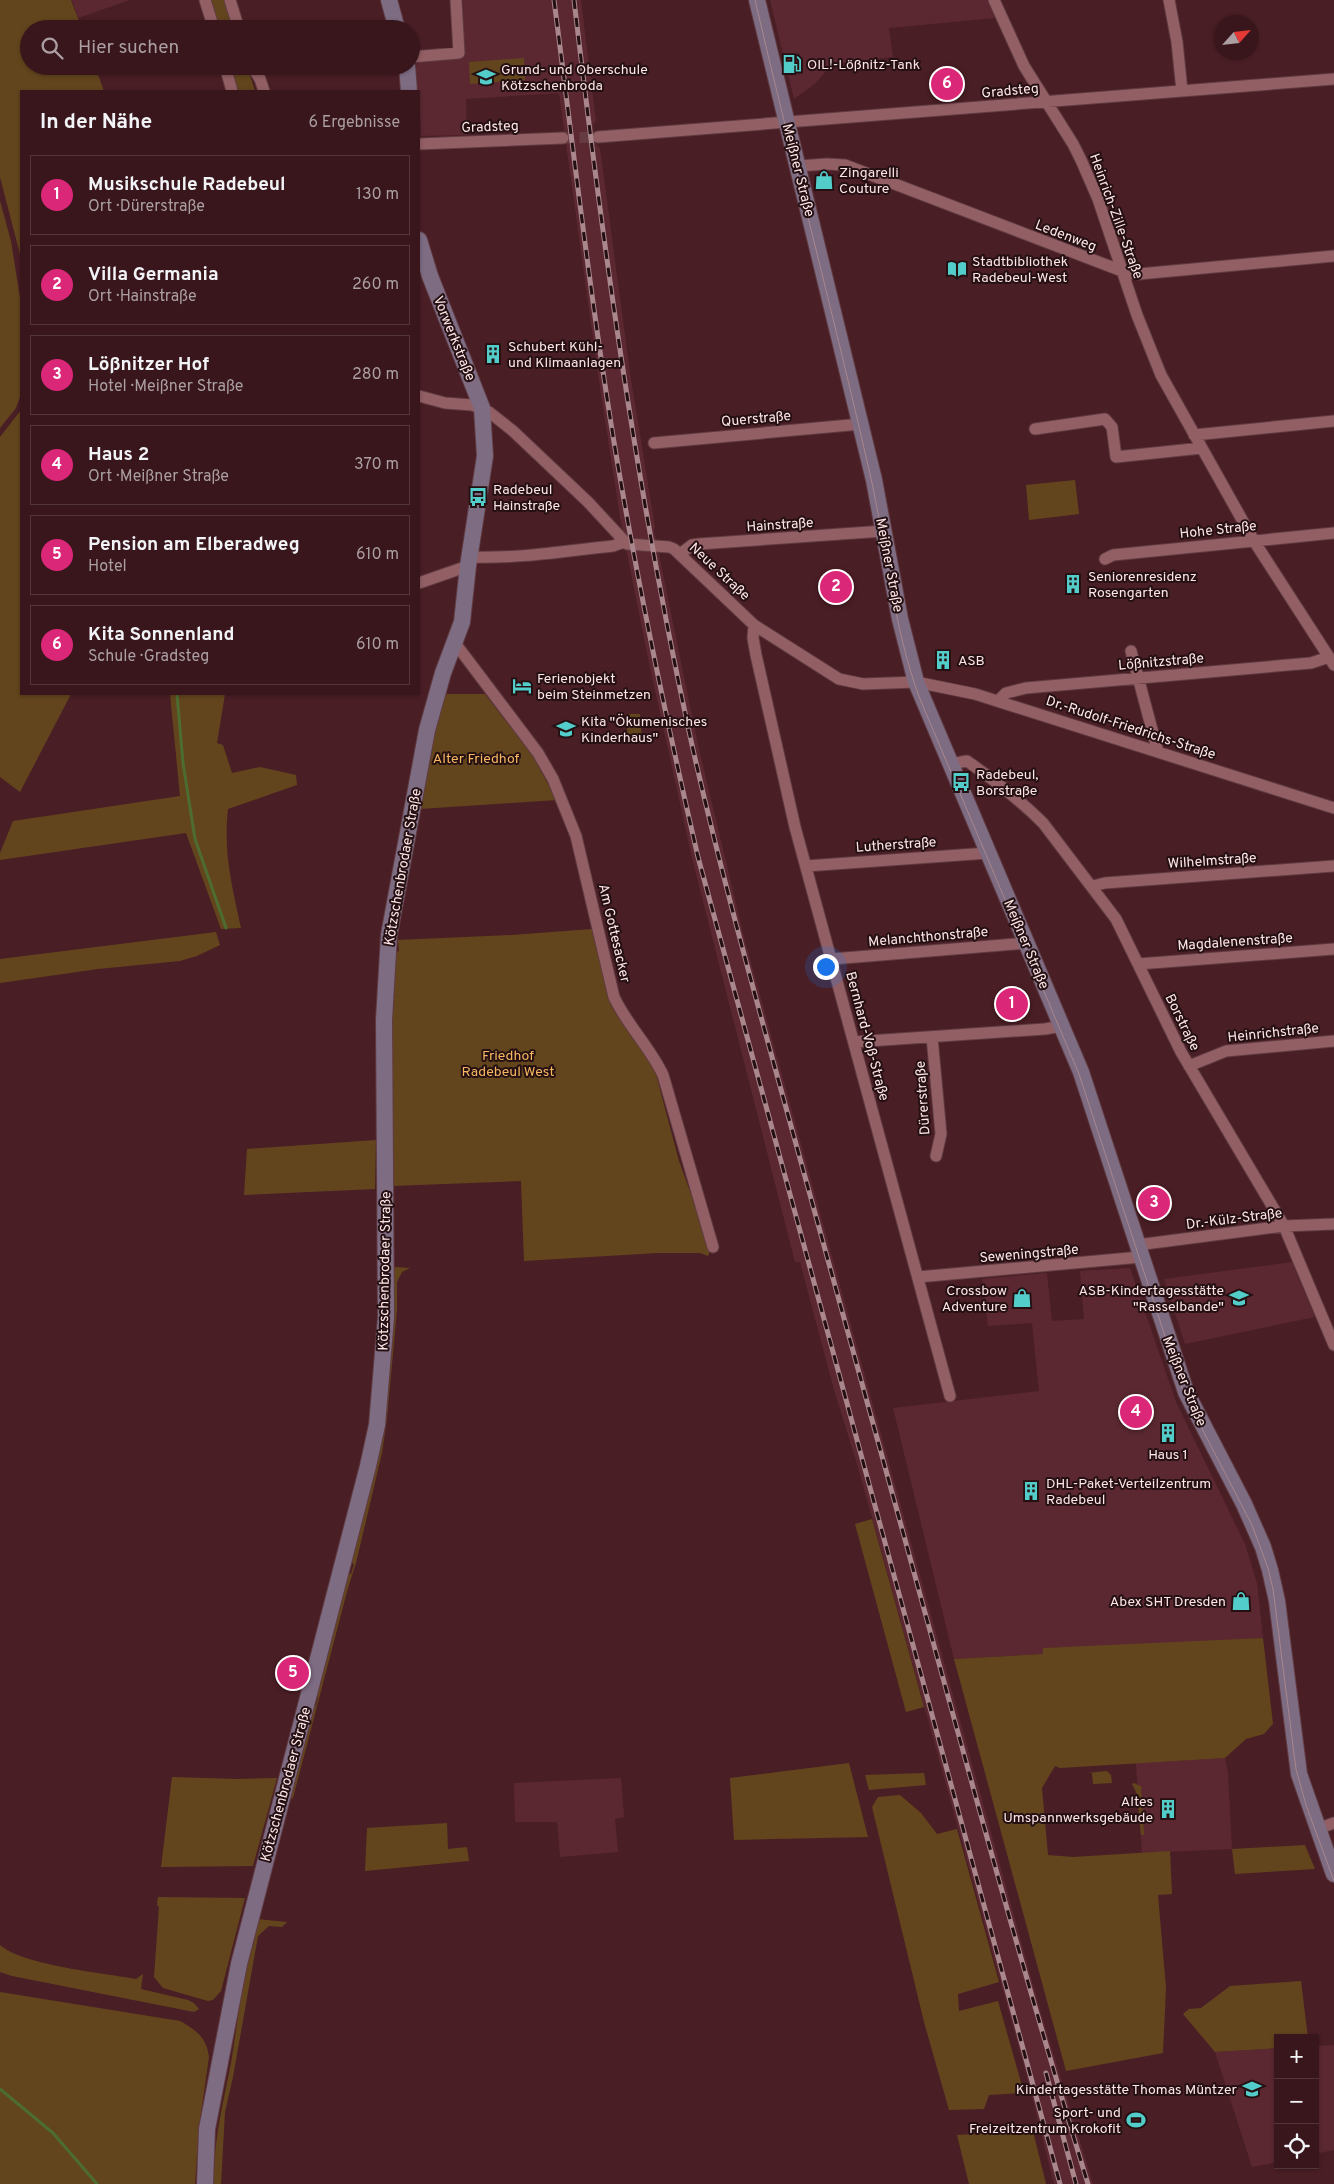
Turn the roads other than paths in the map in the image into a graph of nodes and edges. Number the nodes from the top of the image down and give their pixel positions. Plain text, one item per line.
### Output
1 (205, 0) edge
2 (230, 0) edge
3 (389, 0) edge
4 (456, 0) edge
5 (758, 0) edge
6 (994, 0) edge
7 (1169, 0) edge
8 (211, 20) edge
9 (236, 20) edge
10 (395, 20) edge
11 (420, 56) edge
12 (228, 75) edge
13 (257, 75) edge
14 (408, 75) edge
15 (1334, 79) edge
16 (232, 90) edge
17 (264, 90) edge
18 (409, 90) edge
19 (1182, 90) junction
20 (1046, 101) junction
21 (787, 124) junction
22 (598, 137) tunnel mouth
23 (563, 138) tunnel mouth
24 (420, 144) edge
25 (798, 166) junction
26 (420, 243) edge
27 (1334, 256) edge
28 (1122, 272) junction
29 (420, 396) edge
30 (482, 408) junction
31 (1334, 421) edge
32 (860, 424) junction
33 (1035, 429) dead end
34 (1194, 434) junction
35 (654, 443) dead end
36 (1202, 448) junction
37 (884, 532) junction
38 (1334, 533) edge
39 (1254, 541) junction
40 (624, 542) junction
41 (680, 554) junction
42 (1105, 559) dead end
43 (468, 562) junction
44 (420, 583) edge
45 (754, 625) junction
46 (455, 643) junction
47 (1131, 651) dead end
48 (1331, 661) edge
49 (1138, 678) junction
50 (916, 682) junction
51 (999, 700) junction
52 (1158, 752) junction
53 (950, 764) junction
54 (1334, 808) edge
55 (988, 853) junction
56 (806, 866) junction
57 (1334, 866) edge
58 (1093, 886) junction
59 (1027, 943) junction
60 (1334, 949) edge
61 (832, 959) junction
62 (1138, 964) junction
63 (1062, 1026) junction
64 (932, 1037) junction
65 (1334, 1041) edge
66 (854, 1042) junction
67 (1189, 1066) junction
68 (936, 1156) dead end
69 (1334, 1224) edge
70 (1284, 1226) junction
71 (713, 1247) dead end
72 (1139, 1251) junction
73 (918, 1277) junction
74 (1334, 1345) edge
75 (950, 1396) dead end
76 (1334, 1823) edge
77 (1317, 1829) junction
78 (1334, 1874) edge
79 (205, 2184) edge

1 - 8 street
2 - 9 street
3 - 10 street
4 - 11 street
5 - 21 street, Meißner Straße
6 - 20 street, Heinrich-Zille-Straße
7 - 19 street
12 - 16 street
13 - 17 street
14 - 18 street
15 - 19 street, Gradsteg
19 - 20 street, Gradsteg
20 - 21 street, Gradsteg
20 - 28 street, Heinrich-Zille-Straße
21 - 22 street, Gradsteg
21 - 25 street, Meißner Straße
23 - 24 street, Gradsteg
25 - 28 street, Ledenweg
25 - 32 street, Meißner Straße
26 - 30 street, Vorwerkstraße
27 - 28 street, Ledenweg
28 - 34 street, Heinrich-Zille-Straße
29 - 30 street
30 - 40 street
30 - 43 street, Kötzschenbrodaer Straße
31 - 34 street
32 - 35 street, Querstraße
32 - 37 street, Meißner Straße
33 - 36 street
34 - 36 street, Heinrich-Zille-Straße
36 - 39 street, Heinrich-Zille-Straße
37 - 41 street, Hainstraße
37 - 50 street, Meißner Straße
38 - 39 street, Hohe Straße
39 - 42 street, Hohe Straße
39 - 48 street, Heinrich-Zille-Straße
40 - 41 street, Neue Straße
40 - 43 street
41 - 45 street, Neue Straße
43 - 44 street
43 - 46 street, Kötzschenbrodaer Straße
45 - 50 street, Neue Straße
45 - 56 street, Bernhard-Voß-Straße
46 - 71 street, Am Gottesacker
46 - 79 street, Kötzschenbrodaer Straße
47 - 49 street
48 - 49 street, Lößnitzstraße
49 - 51 street, Lößnitzstraße
49 - 52 street
50 - 51 street, Dr.-Rudolf-Friedrichs-Straße
50 - 53 street, Meißner Straße
51 - 52 street, Dr.-Rudolf-Friedrichs-Straße
52 - 54 street, Dr.-Rudolf-Friedrichs-Straße
53 - 55 street, Meißner Straße
53 - 58 street, Borstraße
55 - 56 street, Lutherstraße
55 - 59 street, Meißner Straße
56 - 61 street, Bernhard-Voß-Straße
57 - 58 street, Wilhelmstraße
58 - 62 street, Borstraße
59 - 61 street, Melanchthonstraße
59 - 63 street, Meißner Straße
60 - 62 street, Magdalenenstraße
61 - 66 street, Bernhard-Voß-Straße
62 - 67 street, Borstraße
63 - 64 street
63 - 72 street, Meißner Straße
64 - 66 street
64 - 68 street, Dürerstraße
65 - 67 street, Heinrichstraße
66 - 73 street, Bernhard-Voß-Straße
67 - 70 street, Borstraße
69 - 70 street, Dr.-Külz-Straße
70 - 72 street, Dr.-Külz-Straße
70 - 74 street, Borstraße
72 - 73 street, Seweningstraße
72 - 77 street, Meißner Straße
73 - 75 street, Bernhard-Voß-Straße
76 - 77 street
77 - 78 street, Meißner Straße

